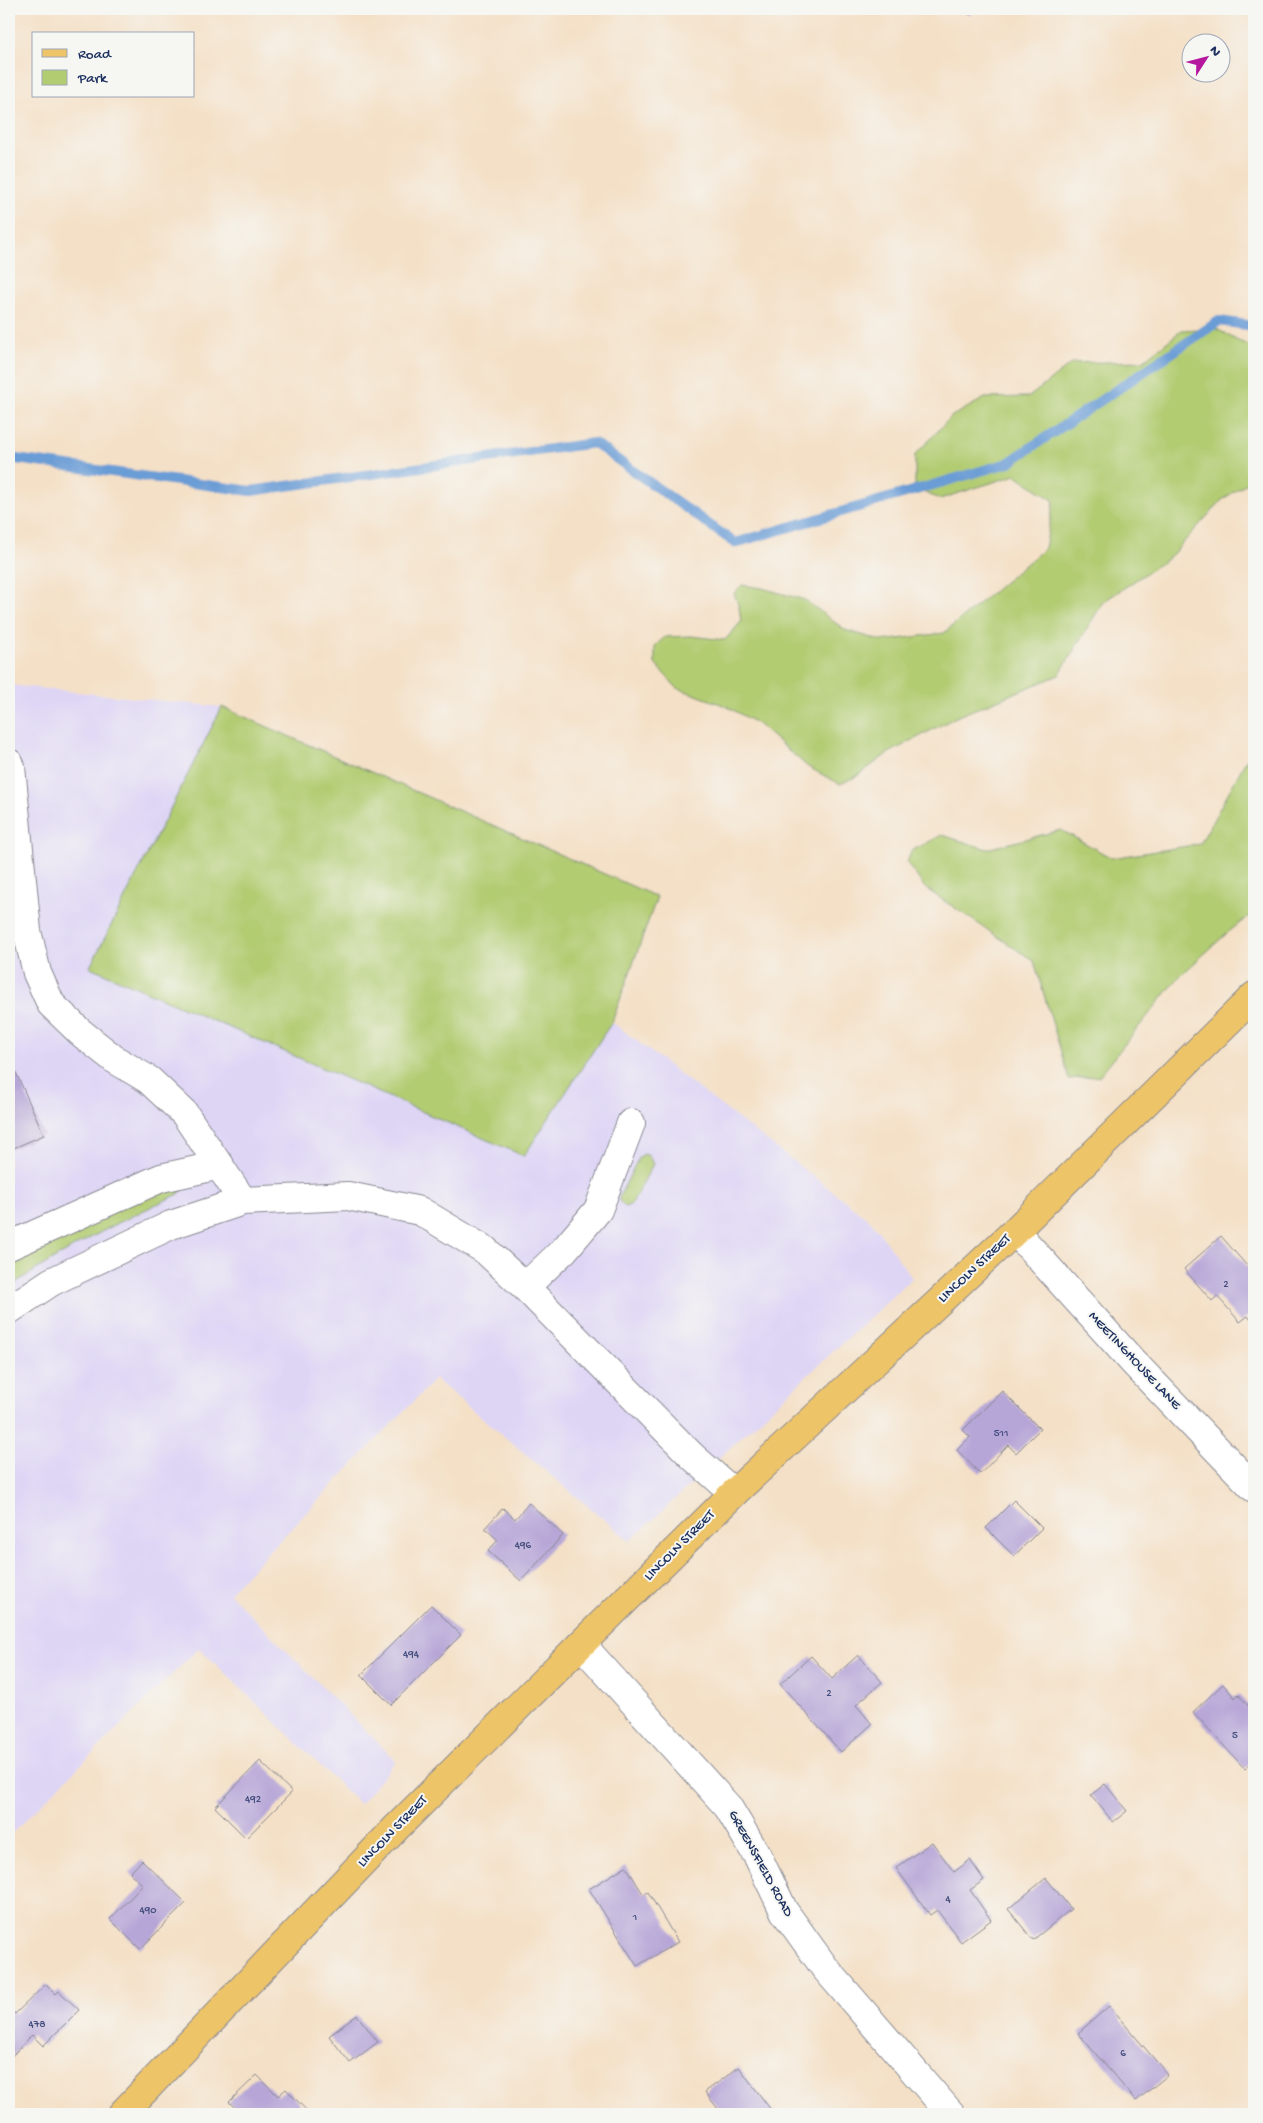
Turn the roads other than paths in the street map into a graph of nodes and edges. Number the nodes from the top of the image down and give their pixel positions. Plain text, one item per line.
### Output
1 (9, 762) edge
2 (1254, 996) edge
3 (631, 1123) dead end
4 (220, 1165) junction
5 (243, 1201) junction
6 (1015, 1232) junction
7 (9, 1246) edge
8 (525, 1287) junction
9 (9, 1310) edge
10 (1254, 1488) edge
11 (734, 1493) junction
12 (581, 1644) junction
13 (122, 2114) edge
14 (951, 2114) edge

1 - 4 street
2 - 6 main road, LINCOLN STREET
3 - 8 street
4 - 5 street
4 - 7 street
5 - 8 street
5 - 9 street
6 - 10 street, MEETINGHOUSE LANE
6 - 11 main road, LINCOLN STREET
8 - 11 street
11 - 12 main road, LINCOLN STREET
12 - 13 main road, LINCOLN STREET
12 - 14 street, GREENSFIELD ROAD

